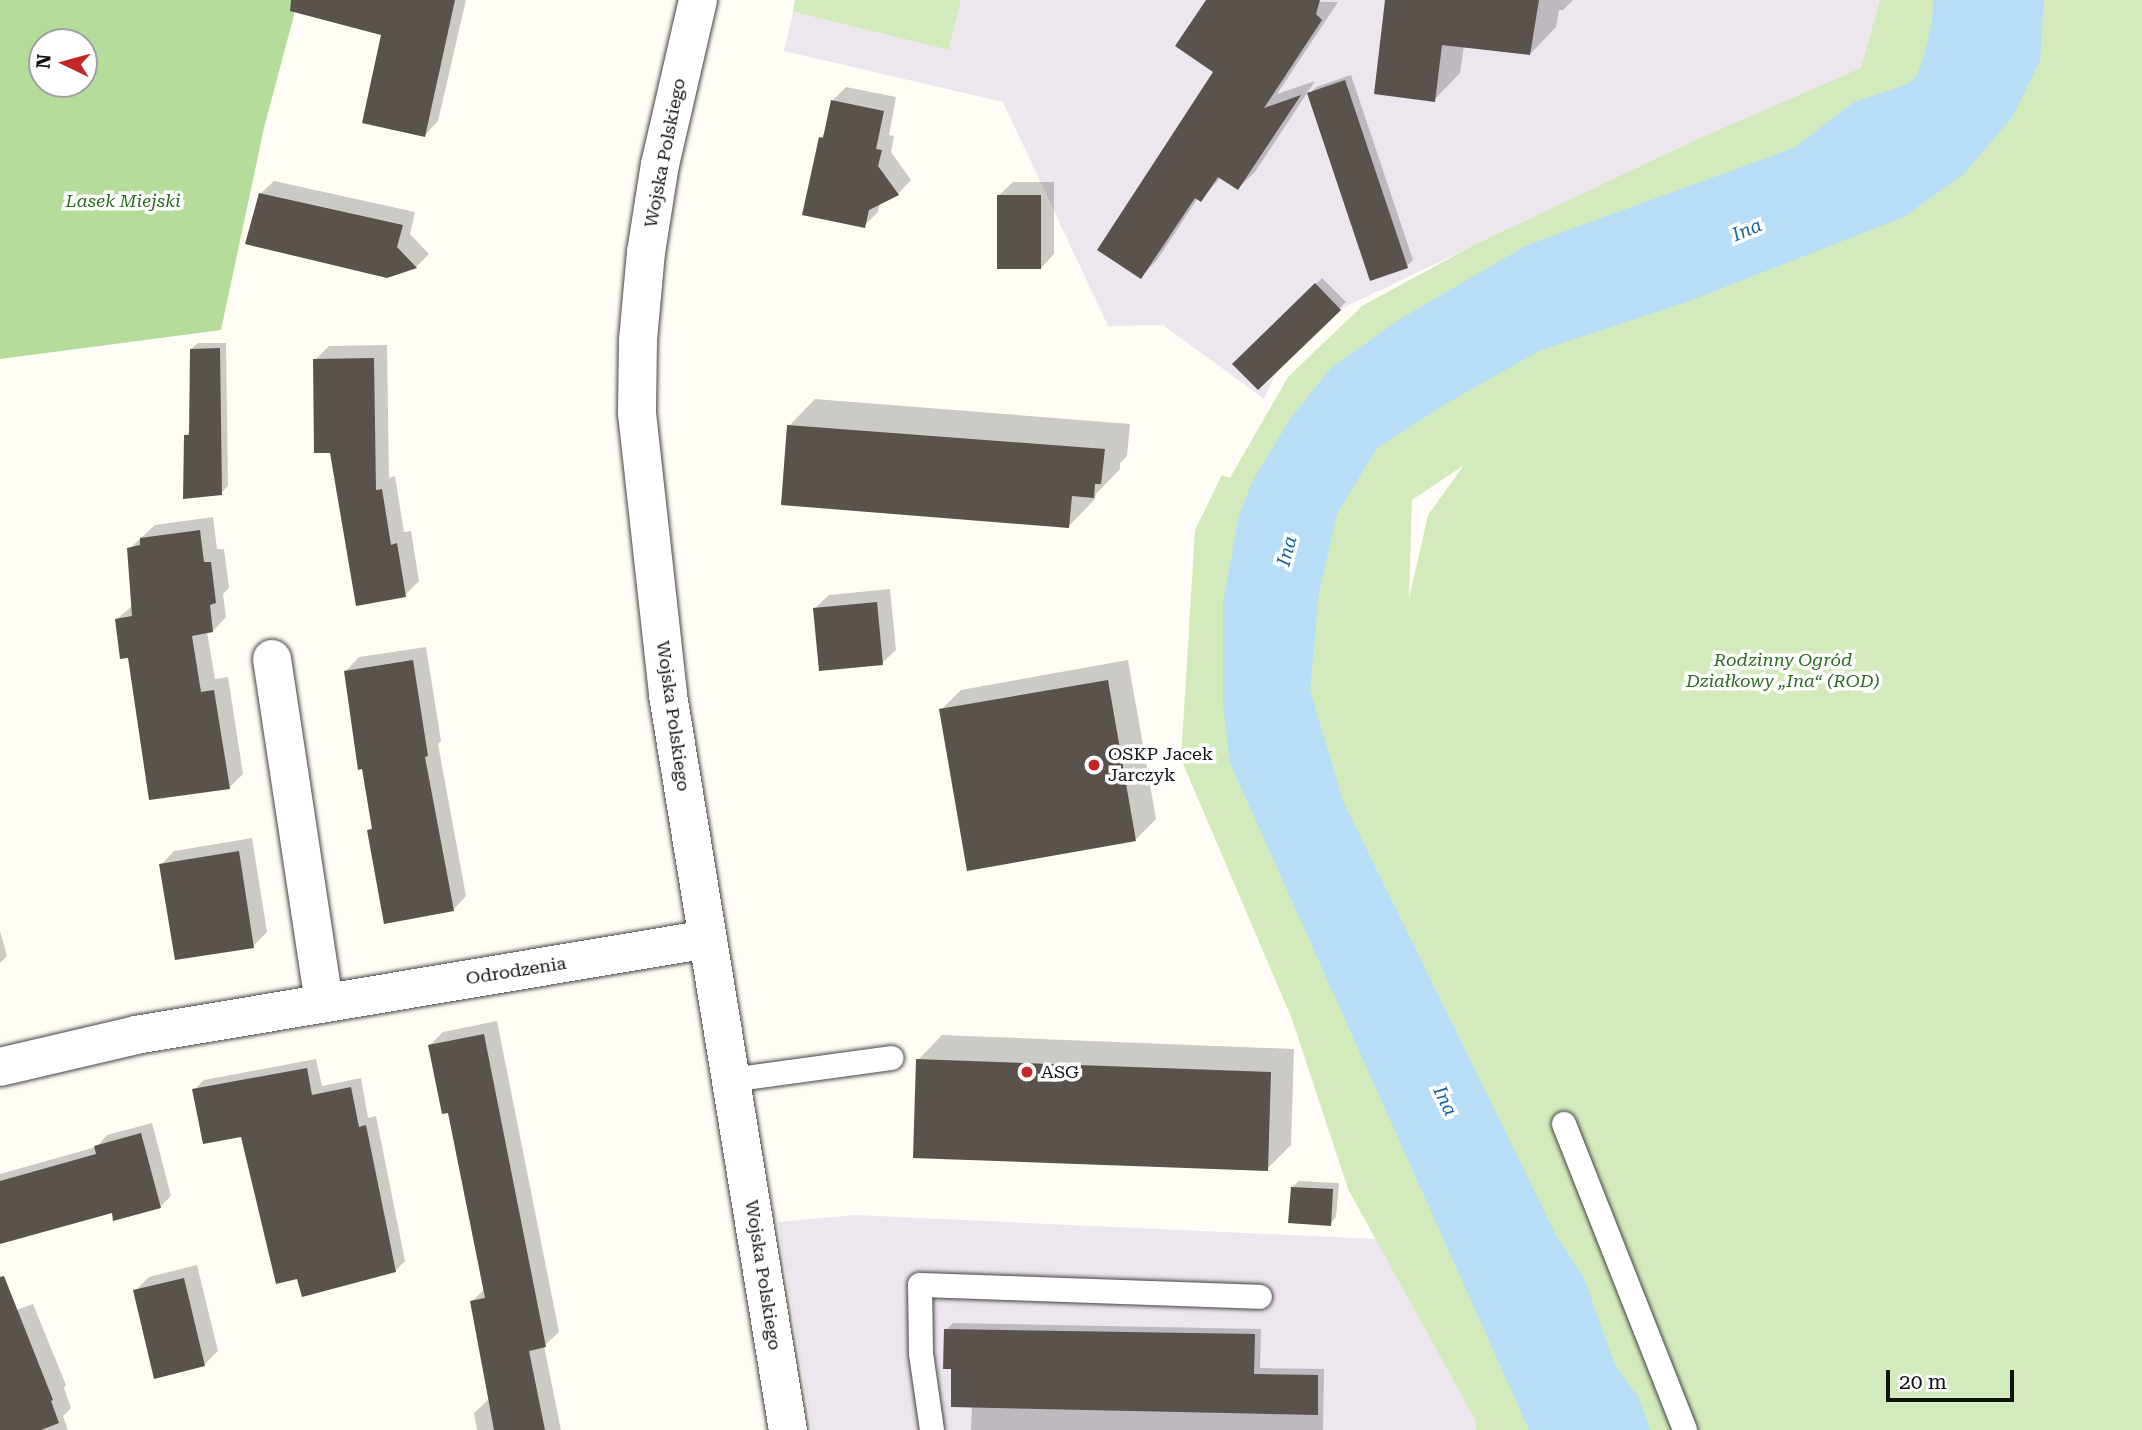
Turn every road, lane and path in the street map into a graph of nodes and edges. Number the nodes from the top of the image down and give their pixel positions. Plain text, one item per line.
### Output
1 (698, 0) edge
2 (272, 659) dead end
3 (708, 939) junction
4 (324, 1002) junction
5 (892, 1058) dead end
6 (0, 1067) edge
7 (731, 1080) junction
8 (1564, 1124) dead end
9 (1260, 1297) dead end
10 (788, 1430) edge
11 (932, 1430) edge
12 (1685, 1430) edge

1 - 3 street, Wojska Polskiego
2 - 4 street
3 - 4 street, Odrodzenia
3 - 7 street, Wojska Polskiego
4 - 6 street, Odrodzenia
5 - 7 lane
7 - 10 street, Wojska Polskiego
8 - 12 lane
9 - 11 lane

